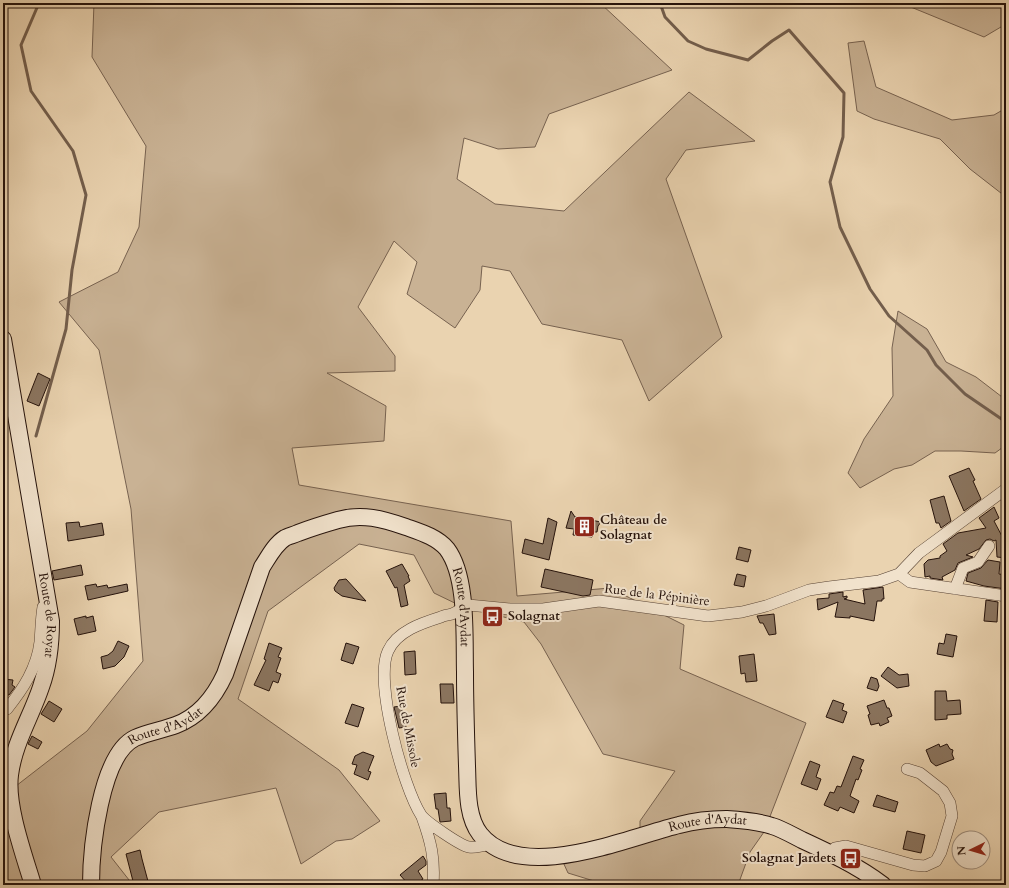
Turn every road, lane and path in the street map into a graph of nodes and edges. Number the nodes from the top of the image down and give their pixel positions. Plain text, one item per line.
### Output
1 (3, 339) edge
2 (1006, 489) edge
3 (989, 546) dead end
4 (899, 574) junction
5 (955, 589) junction
6 (1006, 596) edge
7 (49, 605) junction
8 (463, 606) junction
9 (3, 710) edge
10 (907, 770) dead end
11 (422, 817) junction
12 (490, 844) junction
13 (830, 853) junction
14 (33, 885) edge
15 (91, 885) edge
16 (433, 885) edge
17 (883, 885) edge

1 - 7 main road, Route de Royat
2 - 4 street, Rue de la Pépinière
3 - 5 street
4 - 5 street
4 - 8 street, Rue de la Pépinière
5 - 6 street
7 - 9 street
7 - 14 main road, Route de Royat
8 - 11 street, Rue de Missole
8 - 12 main road, Route d'Aydat
8 - 15 main road, Route d'Aydat
10 - 13 street
11 - 12 street, Rue de Missole
11 - 16 street
12 - 13 main road, Route d'Aydat
13 - 17 main road, Route d'Aydat

